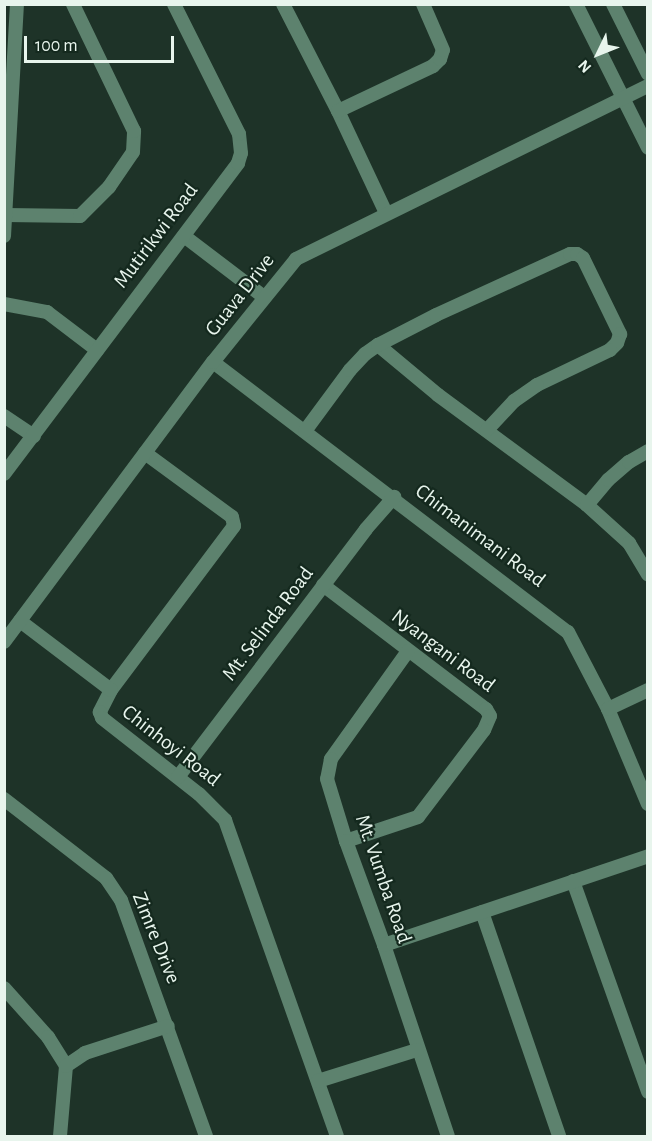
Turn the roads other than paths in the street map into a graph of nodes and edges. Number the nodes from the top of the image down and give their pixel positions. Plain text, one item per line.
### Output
1 (17, 4) edge
2 (73, 4) edge
3 (174, 4) edge
4 (283, 4) edge
5 (423, 4) edge
6 (576, 4) edge
7 (613, 4) edge
8 (648, 74) edge
9 (648, 86) edge
10 (622, 98) junction
11 (338, 111) junction
12 (648, 148) edge
13 (386, 213) junction
14 (6, 215) edge
15 (4, 236) edge
16 (184, 236) junction
17 (264, 297) junction
18 (4, 304) edge
19 (378, 345) junction
20 (98, 350) junction
21 (213, 362) junction
22 (4, 416) edge
23 (487, 430) junction
24 (305, 431) junction
25 (34, 436) junction
26 (648, 451) edge
27 (145, 453) junction
28 (4, 474) edge
29 (394, 497) junction
30 (587, 505) junction
31 (648, 575) edge
32 (323, 585) junction
33 (20, 621) junction
34 (4, 642) edge
35 (408, 651) junction
36 (111, 690) junction
37 (648, 690) edge
38 (608, 709) junction
39 (178, 777) junction
40 (4, 799) edge
41 (648, 804) edge
42 (346, 841) junction
43 (648, 856) edge
44 (573, 881) junction
45 (482, 912) junction
46 (384, 945) junction
47 (4, 988) edge
48 (168, 1026) junction
49 (417, 1050) junction
50 (66, 1066) junction
51 (318, 1081) junction
52 (648, 1092) edge
53 (60, 1137) edge
54 (206, 1137) edge
55 (337, 1137) edge
56 (448, 1137) edge
57 (560, 1137) edge

1 - 14 street
2 - 14 street
3 - 16 street, Mutirikwi Road
4 - 11 street
5 - 11 street
6 - 10 street
7 - 8 street
9 - 10 street, Guava Drive
10 - 12 street
10 - 13 street, Guava Drive
11 - 13 street
13 - 17 street, Guava Drive
14 - 15 street
16 - 17 street
16 - 20 street, Mutirikwi Road
17 - 21 street, Guava Drive
18 - 20 street
19 - 23 street
19 - 23 street
19 - 24 street
20 - 25 street, Mutirikwi Road
21 - 24 street, Chimanimani Road
21 - 27 street, Guava Drive
22 - 25 street
23 - 30 street
24 - 29 street, Chimanimani Road
25 - 28 street, Mutirikwi Road
26 - 30 street
27 - 33 street, Guava Drive
27 - 36 street, Chinhoyi Road
29 - 32 street, Mt. Selinda Road
29 - 38 street, Chimanimani Road
30 - 31 street
32 - 35 street, Nyangani Road
32 - 39 street, Mt. Selinda Road
33 - 34 street, Guava Drive
33 - 36 street
35 - 42 street, Mt. Vumba Road
35 - 42 street, Nyangani Road
36 - 39 street, Chinhoyi Road
37 - 38 street
38 - 41 street, Chimanimani Road
39 - 51 street, Chinhoyi Road
40 - 48 street, Zimre Drive
42 - 46 street, Mt. Vumba Road
43 - 44 street
44 - 45 street
44 - 52 street
45 - 46 street
45 - 57 street
46 - 49 street, Mt. Vumba Road
47 - 50 street
48 - 50 street
48 - 54 street, Zimre Drive
49 - 51 street
49 - 56 street, Mt. Vumba Road
50 - 53 street
51 - 55 street, Chinhoyi Road

